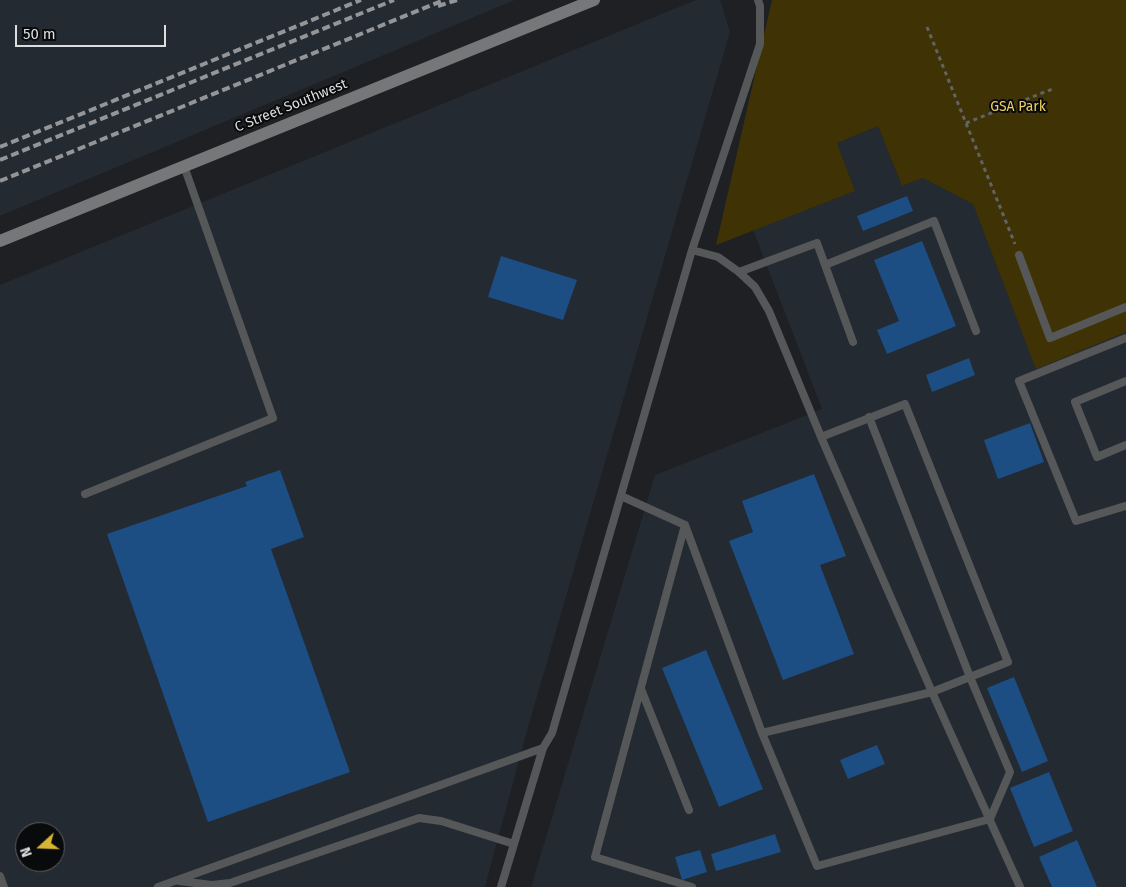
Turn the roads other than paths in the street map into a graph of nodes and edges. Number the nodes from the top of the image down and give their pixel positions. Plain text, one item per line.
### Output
1 (594, 0) edge
2 (758, 0) edge
3 (184, 166) junction
4 (0, 241) edge
5 (692, 250) junction
6 (1019, 255) road end
7 (825, 265) junction
8 (739, 272) junction
9 (1126, 307) edge
10 (976, 331) dead end
11 (1126, 338) edge
12 (853, 342) dead end
13 (1126, 382) edge
14 (870, 418) junction
15 (821, 437) junction
16 (1126, 445) edge
17 (85, 494) dead end
18 (621, 496) junction
19 (1126, 506) edge
20 (685, 525) junction
21 (970, 677) junction
22 (641, 689) junction
23 (932, 692) junction
24 (762, 733) junction
25 (543, 748) junction
26 (689, 810) dead end
27 (990, 819) junction
28 (514, 844) junction
29 (0, 876) edge
30 (176, 881) junction
31 (4, 887) edge
32 (158, 887) edge
33 (501, 887) edge
34 (692, 887) edge
35 (1020, 887) edge

1 - 3 main road, C Street Southwest
2 - 5 lane
3 - 4 main road, C Street Southwest
3 - 17 lane
5 - 8 lane
5 - 18 lane
6 - 9 lane
7 - 8 lane
7 - 10 lane
7 - 12 lane
8 - 15 lane
11 - 19 lane
13 - 16 lane
14 - 15 lane
14 - 21 lane
14 - 21 lane
15 - 23 lane
18 - 20 lane
18 - 25 lane
20 - 22 lane
20 - 24 lane
21 - 23 lane
21 - 27 lane
22 - 26 lane
22 - 34 lane
23 - 24 lane
23 - 27 lane
24 - 27 lane
25 - 28 lane
25 - 30 lane
27 - 35 lane
28 - 30 lane
28 - 33 lane
29 - 31 lane
30 - 32 lane

